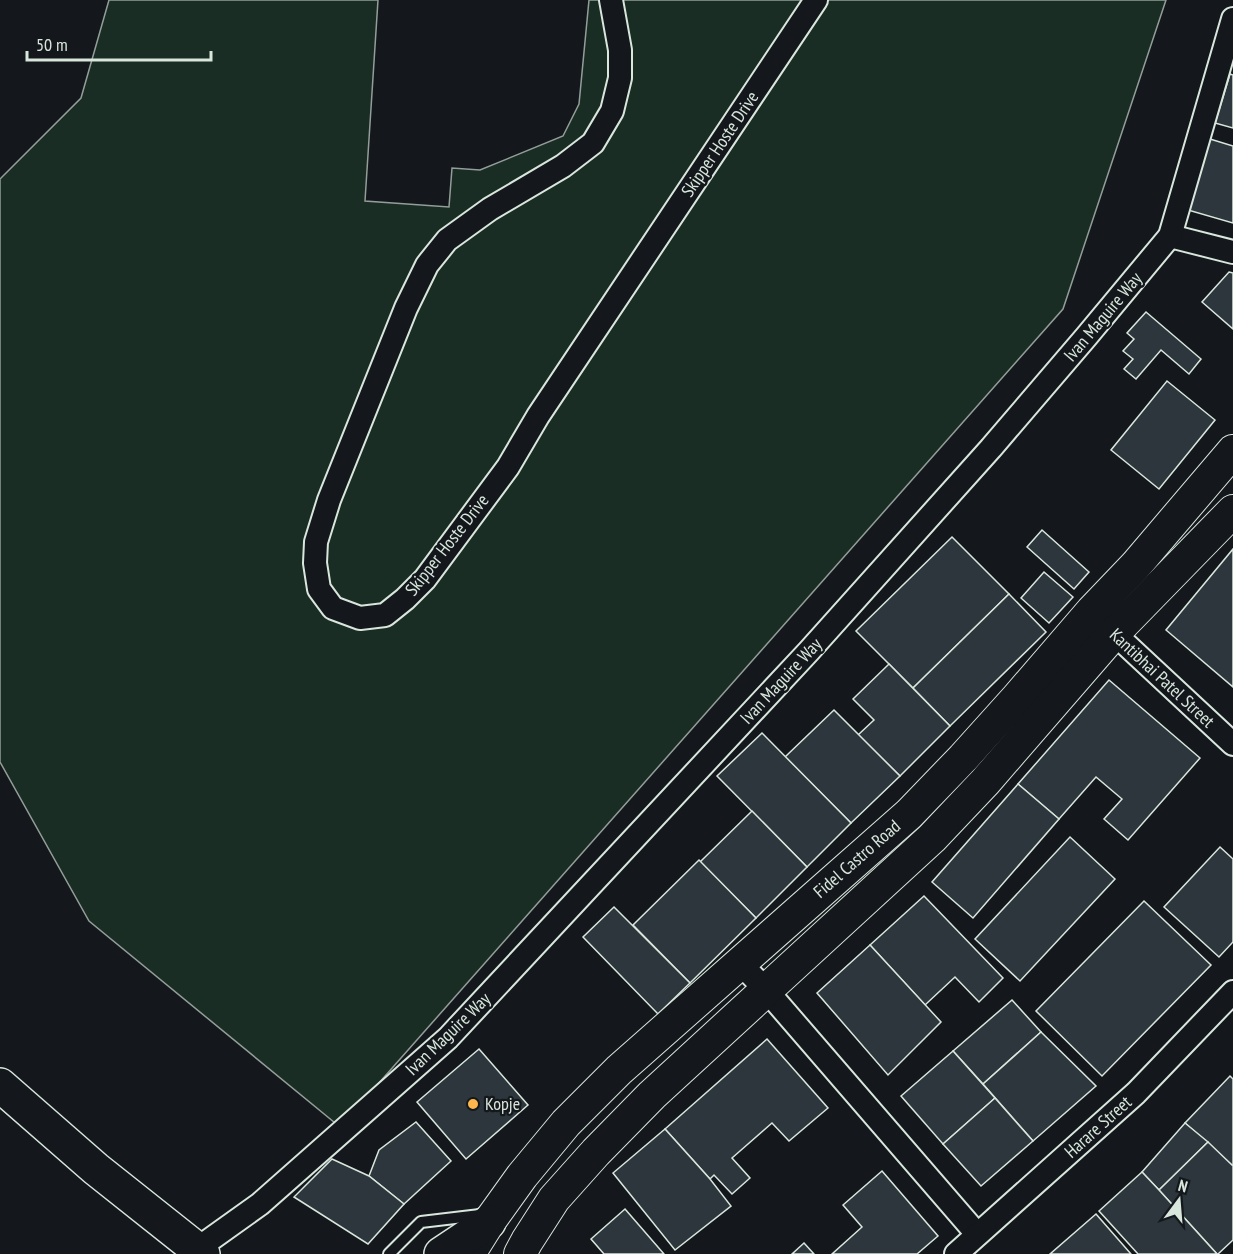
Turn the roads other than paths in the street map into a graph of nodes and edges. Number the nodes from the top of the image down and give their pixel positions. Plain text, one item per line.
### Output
1 (611, 0) edge
2 (816, 0) edge
3 (1233, 19) edge
4 (1170, 237) junction
5 (1233, 252) edge
6 (1233, 451) edge
7 (1233, 511) edge
8 (1092, 611) junction
9 (1114, 633) junction
10 (1233, 744) edge
11 (740, 963) junction
12 (766, 991) junction
13 (1233, 992) edge
14 (0, 1085) edge
15 (492, 1218) junction
16 (977, 1234) junction
17 (200, 1251) edge
18 (388, 1254) edge
19 (441, 1254) edge
20 (469, 1254) edge
21 (520, 1254) edge
22 (956, 1254) edge

1 - 2 street, Skipper Hoste Drive
3 - 4 street, Ivan Maguire Way
4 - 5 street
4 - 17 street, Ivan Maguire Way
6 - 8 main road, Fidel Castro Road
7 - 9 main road, Fidel Castro Road
8 - 9 street, Kantibhai Patel Street
8 - 11 main road, Fidel Castro Road
9 - 10 street, Kantibhai Patel Street
9 - 12 main road, Fidel Castro Road
11 - 12 street
11 - 15 main road, Fidel Castro Road
12 - 16 street
12 - 21 main road, Fidel Castro Road
13 - 16 street, Harare Street
14 - 17 highway
15 - 18 lane
15 - 19 highway
15 - 20 main road, Fidel Castro Road
16 - 22 street, Harare Street

